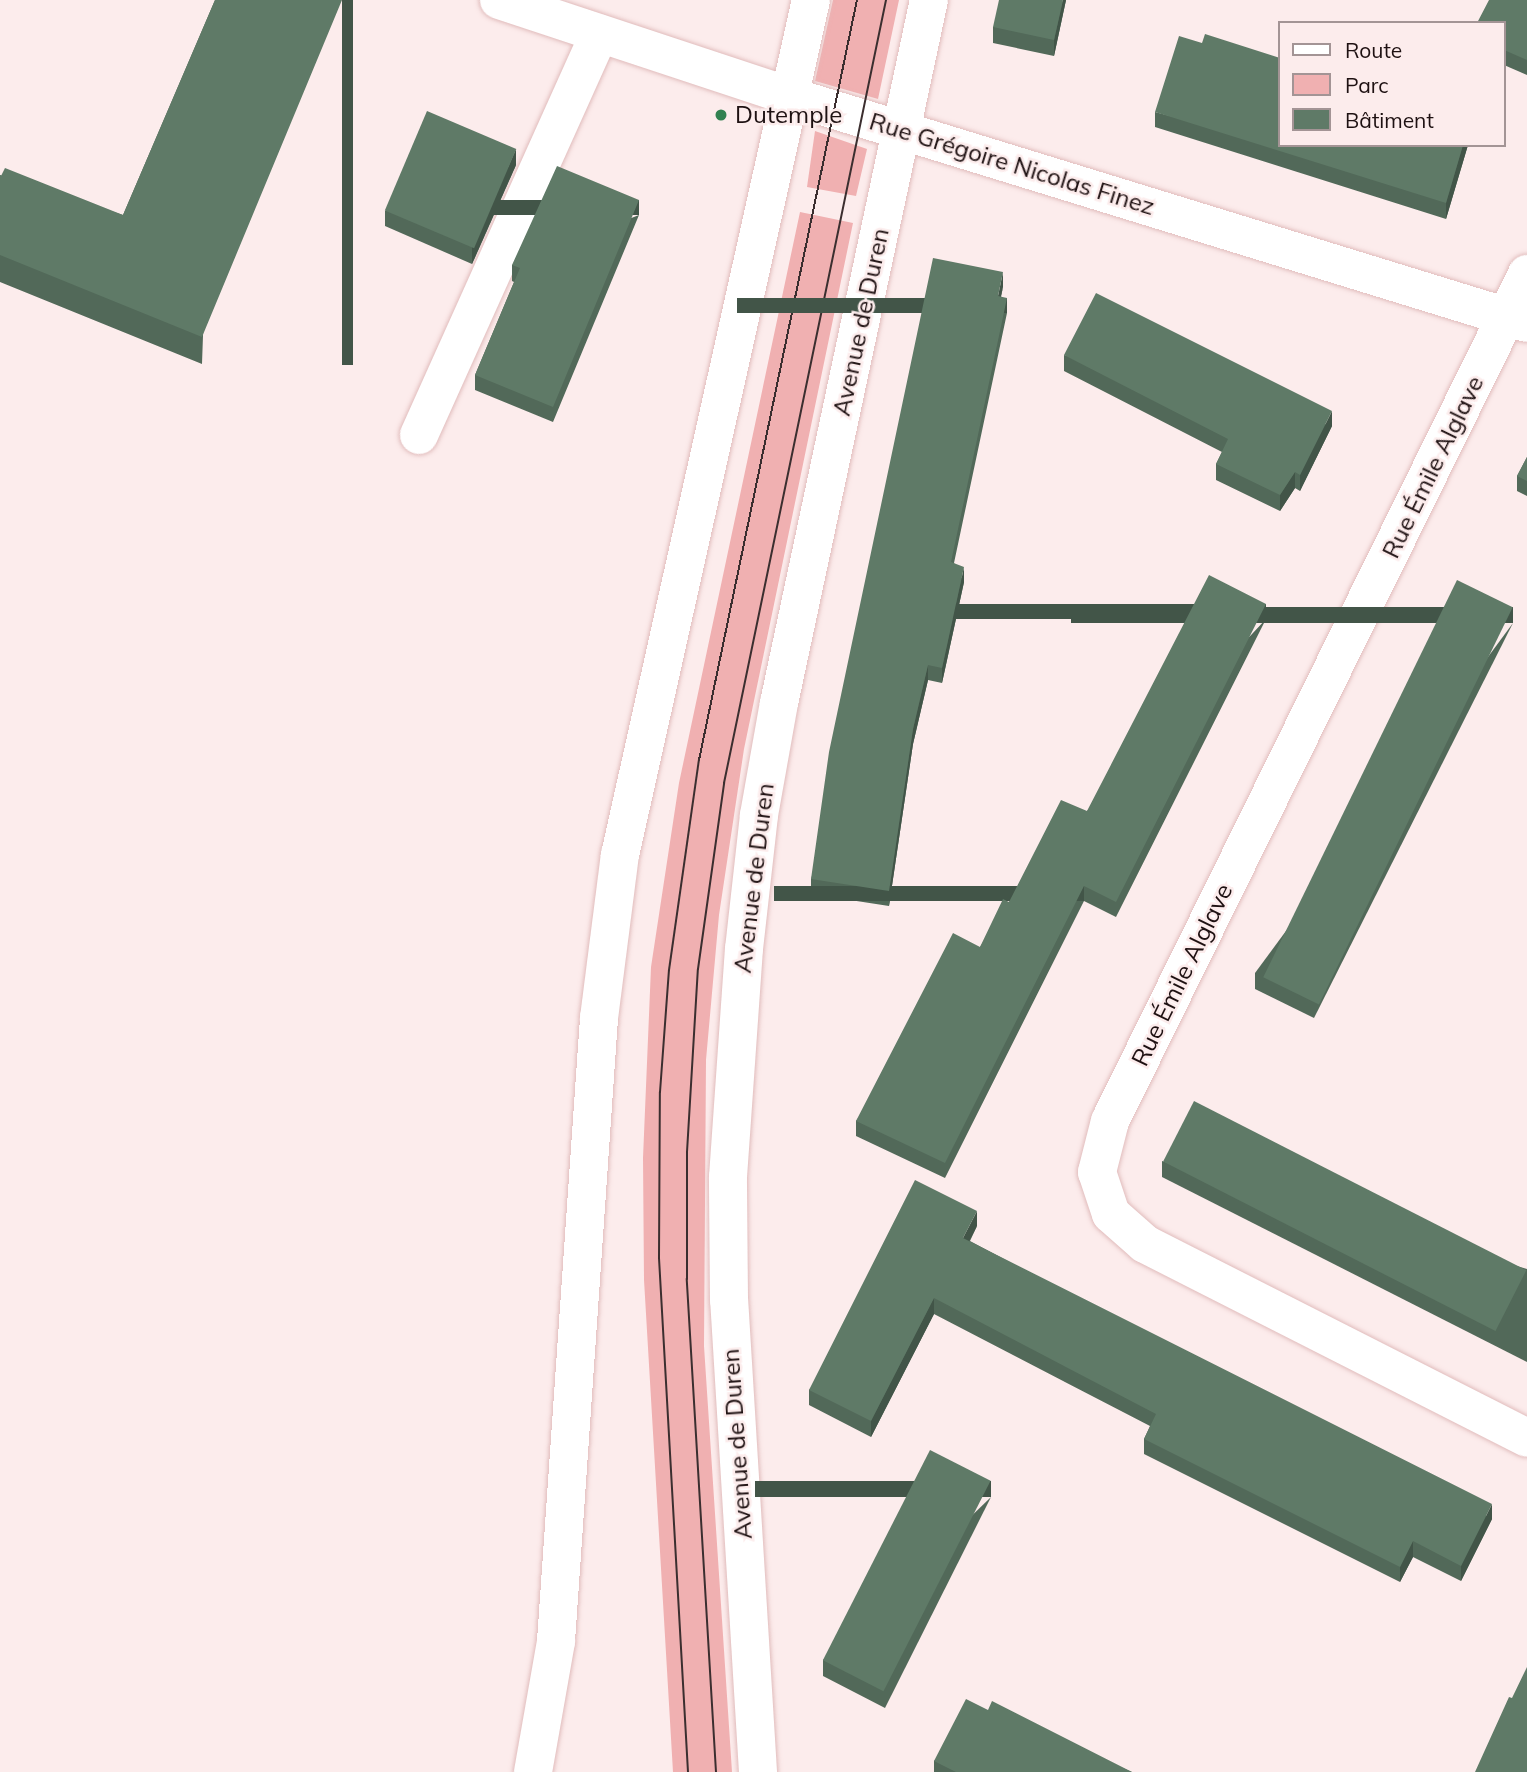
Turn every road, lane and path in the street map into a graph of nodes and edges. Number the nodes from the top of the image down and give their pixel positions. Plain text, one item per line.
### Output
1 (499, 0) edge
2 (811, 0) edge
3 (929, 0) edge
4 (599, 34) junction
5 (786, 95) junction
6 (902, 132) junction
7 (1527, 274) edge
8 (1516, 320) edge
9 (419, 435) dead end
10 (1527, 1437) edge
11 (533, 1772) edge
12 (758, 1772) edge

1 - 4 street, Rue Grégoire Nicolas Finez
2 - 5 street
3 - 6 street, Avenue de Duren
4 - 5 street, Rue Grégoire Nicolas Finez
4 - 9 street
5 - 6 street, Rue Grégoire Nicolas Finez
5 - 11 street
6 - 8 street, Rue Grégoire Nicolas Finez
6 - 12 street, Avenue de Duren
7 - 8 street, Rue Émile Alglave
8 - 10 street, Rue Émile Alglave

